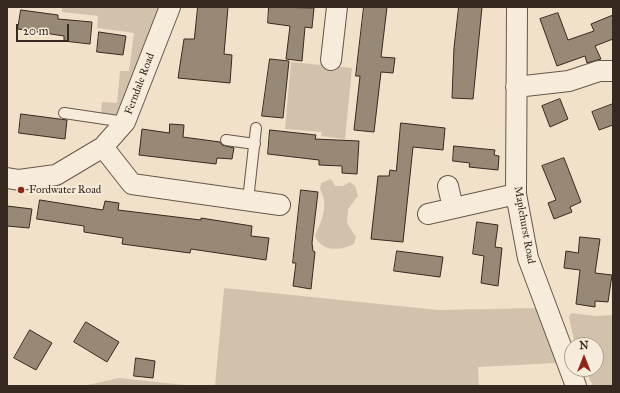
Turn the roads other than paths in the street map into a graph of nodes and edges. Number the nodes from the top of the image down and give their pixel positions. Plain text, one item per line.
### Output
1 (170, 7) edge
2 (337, 7) edge
3 (517, 7) edge
4 (331, 60) dead end
5 (613, 71) edge
6 (516, 87) junction
7 (64, 113) dead end
8 (125, 122) junction
9 (256, 128) dead end
10 (226, 140) dead end
11 (255, 144) junction
12 (103, 147) junction
13 (7, 178) edge
14 (448, 186) dead end
15 (516, 194) junction
16 (248, 200) junction
17 (280, 205) dead end
18 (453, 208) junction
19 (428, 214) dead end
20 (576, 386) edge

1 - 8 street, Ferndale Road
2 - 4 street
3 - 6 street, Maplehurst Road
5 - 6 street
6 - 15 street, Maplehurst Road
7 - 8 lane
8 - 12 street, Ferndale Road
9 - 11 lane
10 - 11 lane
11 - 16 lane
12 - 13 street, Ferndale Road
12 - 16 street
14 - 18 street
15 - 18 street
15 - 20 street, Maplehurst Road
16 - 17 street
18 - 19 street

